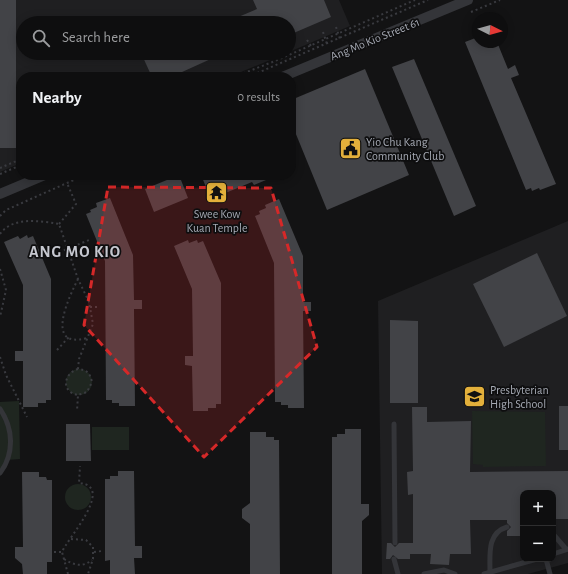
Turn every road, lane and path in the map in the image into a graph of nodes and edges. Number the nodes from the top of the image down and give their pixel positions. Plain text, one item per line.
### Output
1 (415, 0) edge
2 (428, 0) edge
3 (468, 0) edge
4 (336, 27) dead end
5 (323, 32) dead end
6 (338, 34) junction
7 (326, 39) junction
8 (308, 40) dead end
9 (311, 46) junction
10 (296, 52) edge
11 (296, 56) edge
12 (276, 60) edge
13 (288, 60) edge
14 (246, 72) edge
15 (260, 72) edge
16 (294, 72) edge
17 (16, 161) edge
18 (16, 167) edge
19 (0, 168) edge
20 (0, 174) edge
21 (32, 180) edge
22 (74, 180) edge
23 (67, 183) junction
24 (0, 194) edge
25 (0, 216) edge
26 (59, 224) junction
27 (0, 234) edge
28 (89, 240) dead end
29 (68, 248) junction
30 (50, 256) dead end
31 (0, 269) edge
32 (78, 279) junction
33 (100, 307) dead end
34 (90, 308) junction
35 (0, 317) edge
36 (69, 337) junction
37 (87, 338) junction
38 (57, 350) dead end
39 (0, 357) edge
40 (78, 369) junction
41 (78, 394) junction
42 (0, 408) edge
43 (77, 410) dead end
44 (27, 417) dead end
45 (394, 424) dead end
46 (80, 466) dead end
47 (0, 472) edge
48 (507, 527) dead end
49 (556, 537) edge
50 (71, 539) junction
51 (395, 543) dead end
52 (567, 549) edge
53 (102, 551) dead end
54 (54, 552) dead end
55 (62, 552) junction
56 (94, 552) junction
57 (556, 553) edge
58 (64, 559) junction
59 (93, 559) junction
60 (394, 559) dead end
61 (526, 562) edge
62 (547, 562) edge
63 (490, 572) junction
64 (68, 574) edge
65 (88, 574) edge
66 (398, 574) edge
67 (424, 574) edge
68 (455, 574) edge
69 (484, 574) edge
70 (550, 574) edge

1 - 6 path
2 - 11 path
3 - 16 street, Ang Mo Kio Street 61
4 - 6 path
5 - 7 path
6 - 7 path
7 - 9 path
8 - 9 path
9 - 10 path
12 - 14 path
13 - 15 path
17 - 19 path
18 - 20 path
21 - 24 street
22 - 23 path
23 - 25 path
23 - 26 path
26 - 27 path
26 - 29 path
28 - 29 path
29 - 30 path
29 - 32 path
31 - 35 path
32 - 34 path
32 - 36 path
33 - 34 path
34 - 37 path
36 - 37 path
36 - 38 path
37 - 40 path
39 - 44 path
40 - 41 path
40 - 41 path
41 - 43 path
42 - 47 lane
45 - 51 lane
46 - 50 path
48 - 63 lane
49 - 52 lane
50 - 55 path
50 - 56 path
52 - 57 lane
53 - 56 path
54 - 55 path
55 - 58 path
56 - 59 path
58 - 59 path
58 - 64 path
59 - 65 path
60 - 66 lane
61 - 63 lane
62 - 70 lane
63 - 69 lane
67 - 68 lane

